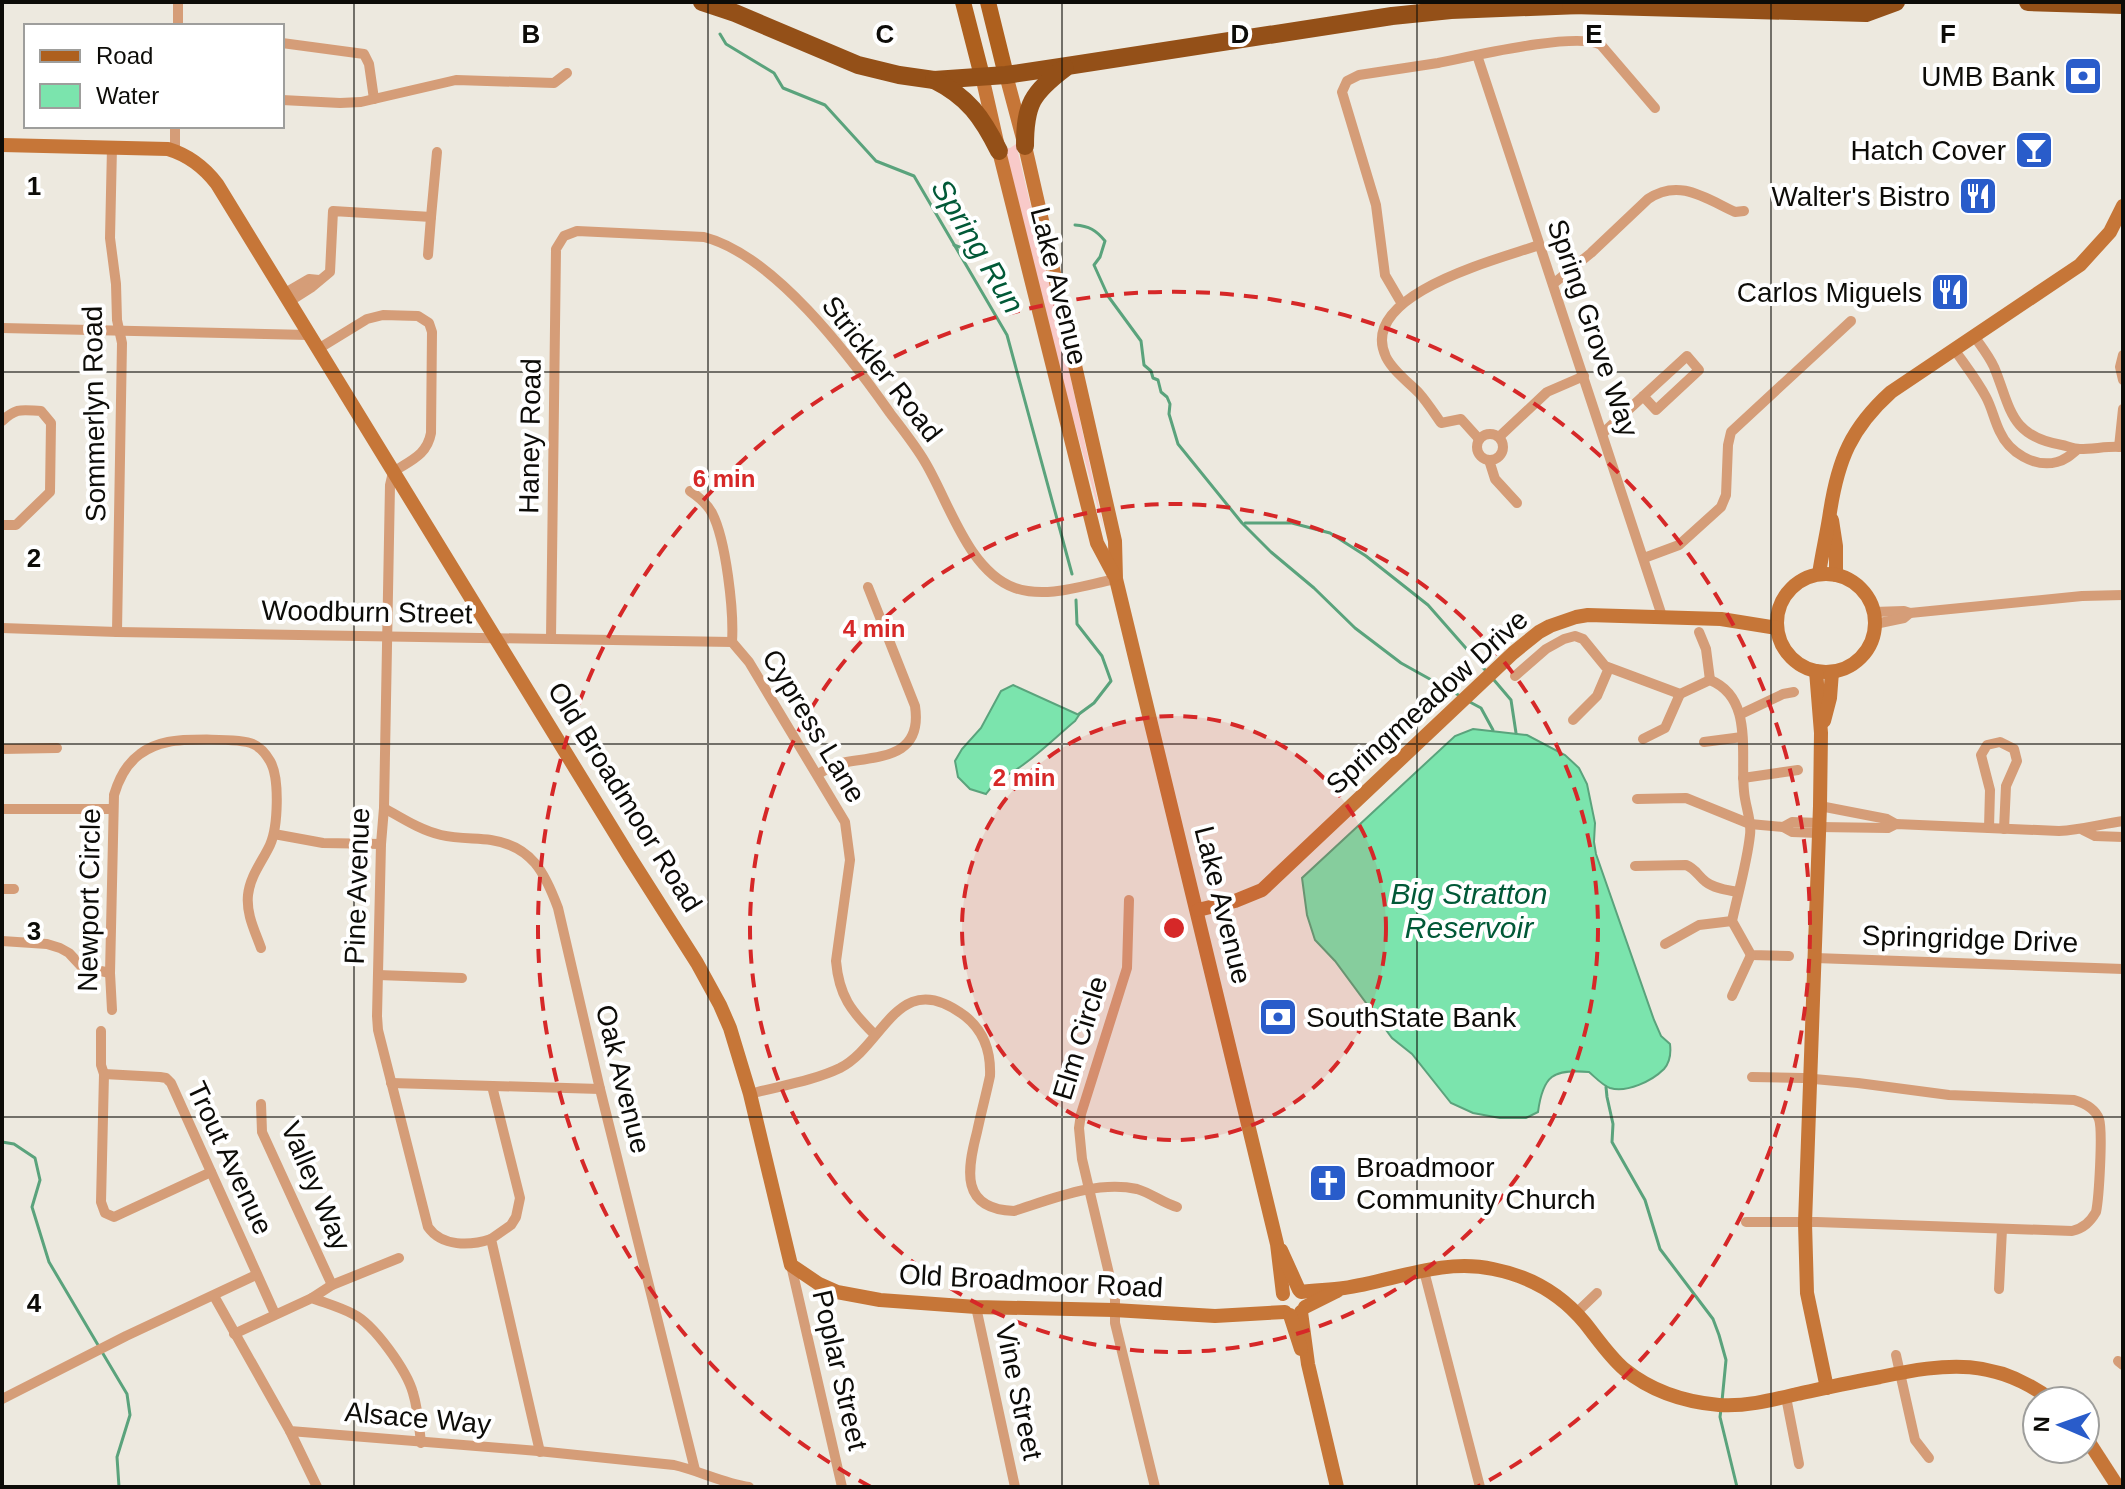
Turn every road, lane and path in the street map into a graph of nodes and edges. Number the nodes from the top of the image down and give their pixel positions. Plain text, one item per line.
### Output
1 (178, 2) edge
2 (702, 2) edge
3 (963, 2) edge
4 (988, 2) edge
5 (1500, 2) edge
6 (1896, 2) edge
7 (2028, 2) edge
8 (2064, 3) edge
9 (1601, 4) edge
10 (1581, 5) junction
11 (2123, 5) edge
12 (178, 24) edge
13 (284, 43) edge
14 (1477, 55) junction
15 (1067, 66) junction
16 (567, 73) dead end
17 (1006, 75) junction
18 (982, 76) junction
19 (934, 80) junction
20 (374, 99) junction
21 (284, 100) edge
22 (1655, 108) dead end
23 (175, 128) edge
24 (2, 145) edge
25 (1025, 146) junction
26 (112, 147) junction
27 (175, 151) junction
28 (999, 151) junction
29 (437, 152) dead end
30 (2123, 206) edge
31 (1744, 211) dead end
32 (431, 217) junction
33 (564, 236) joint
34 (2116, 236) edge
35 (1539, 245) junction
36 (428, 255) dead end
37 (1553, 284) junction
38 (288, 297) junction
39 (1402, 304) junction
40 (1851, 321) dead end
41 (2, 328) edge
42 (119, 330) junction
43 (309, 335) junction
44 (1974, 336) junction
45 (318, 349) junction
46 (1954, 349) junction
47 (2123, 355) edge
48 (1584, 376) junction
49 (2123, 380) edge
50 (1643, 396) junction
51 (2007, 404) junction
52 (2123, 409) edge
53 (1993, 411) junction
54 (2, 421) edge
55 (1603, 433) junction
56 (1499, 437) junction
57 (1479, 439) junction
58 (2121, 447) edge
59 (2078, 449) junction
60 (1489, 460) junction
61 (393, 472) junction
62 (690, 491) dead end
63 (1517, 503) dead end
64 (1831, 509) junction
65 (2, 525) edge
66 (1644, 558) junction
67 (1819, 574) junction
68 (1836, 575) junction
69 (1116, 579) junction
70 (868, 587) dead end
71 (2123, 595) edge
72 (1662, 616) junction
73 (1875, 618) junction
74 (1777, 621) junction
75 (2, 628) edge
76 (117, 632) junction
77 (1699, 632) dead end
78 (387, 636) junction
79 (551, 638) junction
80 (498, 639) junction
81 (732, 642) junction
82 (1609, 668) junction
83 (1824, 671) junction
84 (1515, 676) dead end
85 (1710, 680) junction
86 (1794, 692) dead end
87 (1680, 694) junction
88 (1741, 714) junction
89 (1573, 720) dead end
90 (1742, 737) junction
91 (1643, 739) dead end
92 (1704, 742) dead end
93 (57, 748) dead end
94 (2, 749) edge
95 (1798, 770) dead end
96 (818, 774) junction
97 (1743, 778) junction
98 (1637, 799) dead end
99 (1820, 806) junction
100 (384, 808) junction
101 (2, 809) edge
102 (113, 809) junction
103 (2123, 821) edge
104 (1750, 824) junction
105 (1896, 824) junction
106 (1819, 828) junction
107 (1989, 828) junction
108 (2004, 829) junction
109 (2083, 830) junction
110 (274, 834) junction
111 (2123, 837) edge
112 (381, 844) junction
113 (1635, 866) dead end
114 (2, 889) edge
115 (14, 889) dead end
116 (1738, 892) junction
117 (1129, 900) dead end
118 (1198, 910) junction
119 (1732, 921) junction
120 (2, 941) edge
121 (1665, 944) dead end
122 (261, 948) dead end
123 (1751, 955) junction
124 (1789, 956) dead end
125 (1815, 958) junction
126 (2123, 969) edge
127 (110, 973) junction
128 (378, 975) junction
129 (462, 978) dead end
130 (1732, 996) dead end
131 (112, 1010) dead end
132 (101, 1031) dead end
133 (875, 1035) junction
134 (104, 1074) junction
135 (1752, 1077) dead end
136 (1810, 1079) junction
137 (391, 1083) junction
138 (492, 1086) junction
139 (600, 1089) junction
140 (750, 1094) junction
141 (2102, 1100) dead end
142 (261, 1104) dead end
143 (2091, 1109) junction
144 (211, 1172) junction
145 (1090, 1189) junction
146 (1177, 1207) dead end
147 (1746, 1222) dead end
148 (1805, 1223) junction
149 (2089, 1223) junction
150 (2002, 1229) junction
151 (2097, 1233) dead end
152 (491, 1239) junction
153 (1277, 1244) junction
154 (399, 1258) dead end
155 (791, 1265) junction
156 (1424, 1271) junction
157 (256, 1275) junction
158 (332, 1285) junction
159 (1344, 1288) junction
160 (1999, 1289) dead end
161 (1300, 1291) junction
162 (1597, 1293) dead end
163 (214, 1296) junction
164 (312, 1298) junction
165 (976, 1307) junction
166 (1291, 1307) junction
167 (1114, 1310) junction
168 (1576, 1313) junction
169 (275, 1314) junction
170 (234, 1334) junction
171 (1896, 1355) dead end
172 (1899, 1373) junction
173 (2028, 1385) edge
174 (1827, 1388) junction
175 (1786, 1397) junction
176 (2, 1399) edge
177 (290, 1431) junction
178 (421, 1443) junction
179 (540, 1452) junction
180 (1929, 1458) dead end
181 (2101, 1461) edge
182 (1799, 1464) dead end
183 (695, 1470) junction
184 (317, 1487) edge
185 (749, 1487) edge
186 (842, 1487) edge
187 (1015, 1487) edge
188 (1155, 1487) edge
189 (1337, 1487) edge
190 (1480, 1487) edge
191 (2118, 1487) edge

1 - 12 street
2 - 19 highway
3 - 18 main road, Lake Avenue
4 - 17 main road, Lake Avenue
5 - 10 highway
6 - 9 highway
7 - 8 highway
8 - 11 highway
9 - 10 highway
10 - 15 highway
13 - 20 street
14 - 22 street
14 - 35 street, Spring Grove Way
14 - 39 street
15 - 17 highway
15 - 25 highway
16 - 20 street
17 - 18 highway
17 - 25 street, Lake Avenue
18 - 19 highway
18 - 28 street, Lake Avenue
19 - 28 highway
20 - 21 street
23 - 27 street
24 - 26 street
25 - 69 street, Lake Avenue
26 - 27 street
26 - 42 street, Sommerlyn Road
27 - 38 street, Old Broadmoor Road
28 - 69 street, Lake Avenue
29 - 32 street
30 - 34 street
31 - 37 street
32 - 36 street
32 - 38 street
33 - 69 street, Strickler Road
33 - 79 street, Haney Road
34 - 44 street
35 - 37 street, Spring Grove Way
35 - 39 street
37 - 48 street, Spring Grove Way
38 - 43 street, Old Broadmoor Road
39 - 57 street
40 - 66 street
41 - 42 street
42 - 43 street
42 - 76 street, Sommerlyn Road
43 - 45 street, Old Broadmoor Road
44 - 46 street
44 - 51 street
45 - 61 street, Old Broadmoor Road
45 - 61 street
46 - 53 street
46 - 64 street
47 - 49 street
48 - 55 street, Spring Grove Way
48 - 56 street
50 - 50 street
50 - 55 street
51 - 53 street
51 - 59 street
52 - 58 street
53 - 59 street
54 - 65 street
55 - 66 street, Spring Grove Way
56 - 57 street
56 - 60 street
57 - 60 street
58 - 59 street
60 - 63 street
61 - 78 street, Pine Avenue
61 - 80 street, Old Broadmoor Road
62 - 81 street, Cypress Lane
64 - 67 street
64 - 68 street
66 - 72 street, Spring Grove Way
67 - 68 street
67 - 74 street
68 - 73 street
69 - 118 street, Lake Avenue
70 - 96 street
71 - 73 street
72 - 74 street, Springmeadow Drive
72 - 118 street, Springmeadow Drive
73 - 83 street
74 - 83 street
75 - 76 street, Woodburn Street
76 - 78 street, Woodburn Street
77 - 85 street
78 - 80 street, Woodburn Street
78 - 100 street, Pine Avenue
79 - 80 street, Woodburn Street
79 - 81 street, Woodburn Street
80 - 140 street, Old Broadmoor Road
81 - 96 street, Cypress Lane
82 - 84 street
82 - 87 street
82 - 89 street
83 - 99 street
85 - 87 street
85 - 88 street
86 - 88 street
87 - 91 street
88 - 90 street
90 - 92 street
90 - 97 street
93 - 94 street
95 - 97 street
96 - 133 street, Cypress Lane
97 - 104 street
98 - 104 street
99 - 105 street
99 - 106 street
100 - 112 street, Pine Avenue
100 - 139 street, Oak Avenue
101 - 102 street
102 - 110 street, Newport Circle
102 - 127 street, Newport Circle
103 - 109 street
104 - 106 street
104 - 116 street
105 - 106 street
105 - 107 street
106 - 125 street
107 - 108 street
107 - 108 street
108 - 109 street
109 - 111 street
110 - 112 street
110 - 122 street, Newport Circle
112 - 128 street, Pine Avenue
113 - 116 street
114 - 115 street
116 - 119 street
117 - 145 street, Elm Circle
118 - 153 street, Lake Avenue
119 - 121 street
119 - 123 street
120 - 127 street
123 - 124 street
123 - 130 street
125 - 126 street, Springridge Drive
125 - 136 street
127 - 131 street, Newport Circle
128 - 129 street
128 - 137 street, Pine Avenue
132 - 134 street
133 - 140 street
133 - 145 street
134 - 144 street, Trout Avenue
134 - 144 street
135 - 136 street
136 - 143 street
136 - 148 street
137 - 138 street
137 - 152 street, Pine Avenue
138 - 139 street
138 - 152 street
139 - 183 street, Oak Avenue
140 - 155 street, Old Broadmoor Road
141 - 143 street
142 - 158 street, Valley Way
143 - 149 street
144 - 157 street, Trout Avenue
145 - 146 street
145 - 167 street, Elm Circle
147 - 148 street
148 - 150 street
148 - 174 street
149 - 150 street
149 - 151 street
150 - 160 street
152 - 179 street
153 - 161 street, Lake Avenue
153 - 166 street, Lake Avenue
154 - 158 street
155 - 165 street, Old Broadmoor Road
155 - 186 street, Poplar Street
156 - 159 street, Old Broadmoor Road
156 - 168 street, Old Broadmoor Road
156 - 190 street
157 - 163 street
157 - 169 street, Trout Avenue
158 - 164 street
159 - 161 street, Old Broadmoor Road
159 - 166 street, Old Broadmoor Road
161 - 166 street, Lake Avenue
162 - 168 street
163 - 170 street
163 - 176 street
164 - 169 street
164 - 178 street
165 - 167 street, Old Broadmoor Road
165 - 187 street, Vine Street
166 - 167 street, Old Broadmoor Road
166 - 189 street, Lake Avenue
167 - 188 street, Elm Circle
168 - 175 street, Old Broadmoor Road
169 - 170 street
170 - 177 street
171 - 172 street
172 - 173 street, Old Broadmoor Road
172 - 174 street, Old Broadmoor Road
172 - 180 street
174 - 175 street, Old Broadmoor Road
175 - 182 street
177 - 178 street, Alsace Way
177 - 184 street
178 - 179 street, Alsace Way
179 - 183 street, Alsace Way
181 - 191 street
183 - 185 street, Alsace Way

